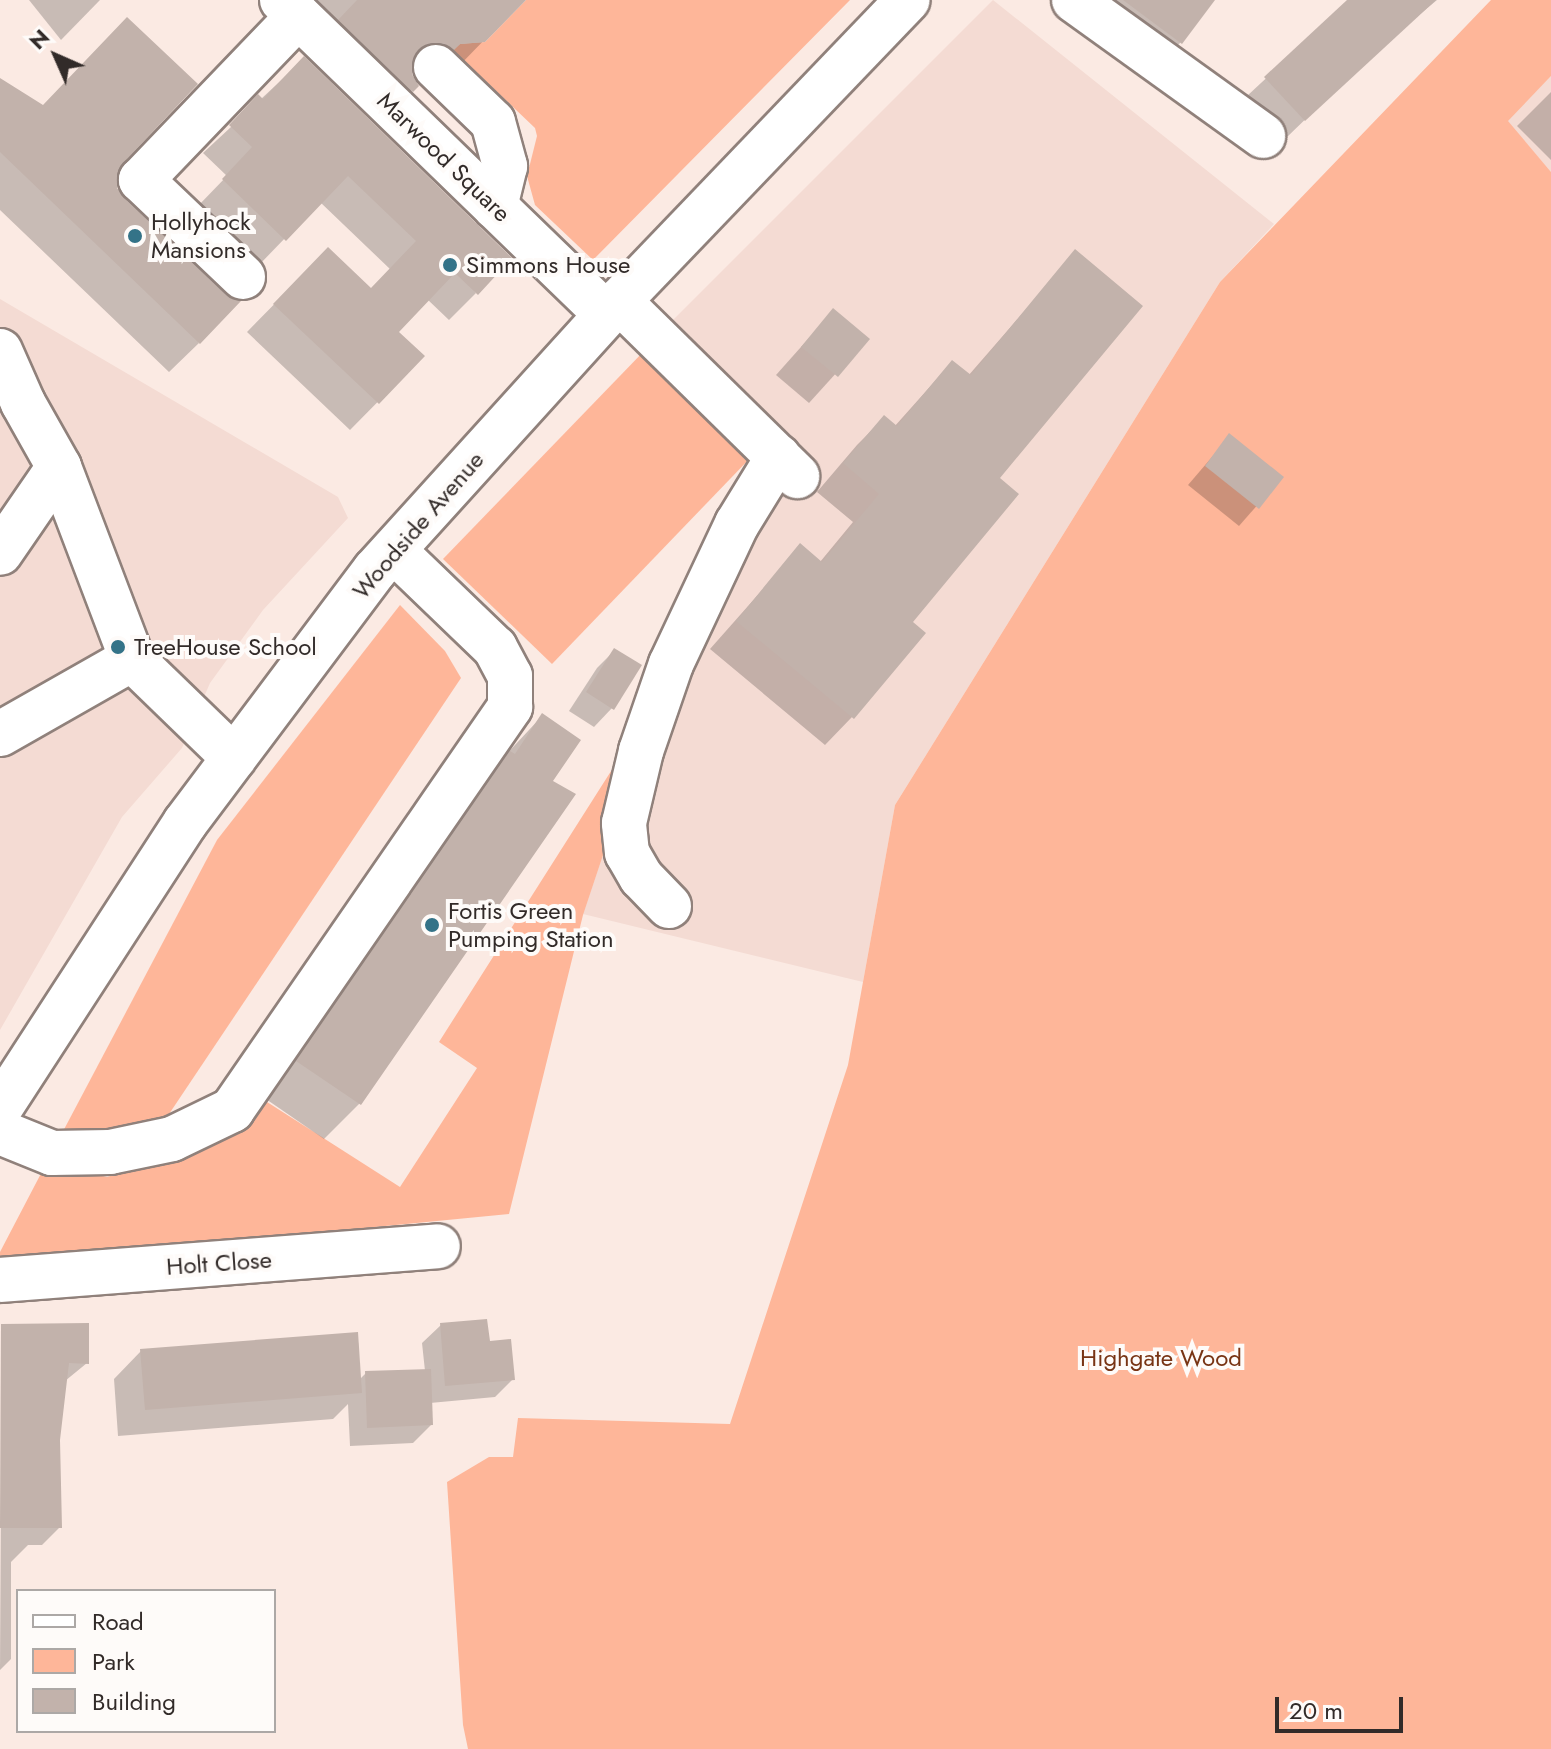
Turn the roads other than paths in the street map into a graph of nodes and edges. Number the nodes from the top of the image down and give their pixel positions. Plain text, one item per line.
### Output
1 (908, 0) edge
2 (1074, 0) edge
3 (290, 8) edge
4 (436, 67) dead end
5 (1263, 136) dead end
6 (495, 207) junction
7 (243, 277) dead end
8 (612, 308) junction
9 (0, 351) edge
10 (59, 467) junction
11 (393, 550) junction
12 (0, 553) edge
13 (132, 659) junction
14 (0, 734) edge
15 (234, 758) junction
16 (669, 906) dead end
17 (0, 1108) edge
18 (0, 1132) edge
19 (438, 1246) dead end
20 (0, 1280) edge

1 - 8 street, Woodside Avenue
2 - 5 street
3 - 6 street, Marwood Square
3 - 7 street
4 - 6 street
6 - 8 street, Marwood Square
8 - 11 street, Woodside Avenue
8 - 16 street, Marwood Square
9 - 10 street
10 - 12 street
10 - 13 street
11 - 15 street, Woodside Avenue
11 - 18 street
13 - 14 street
13 - 15 street
15 - 17 street, Woodside Avenue
19 - 20 street, Holt Close

